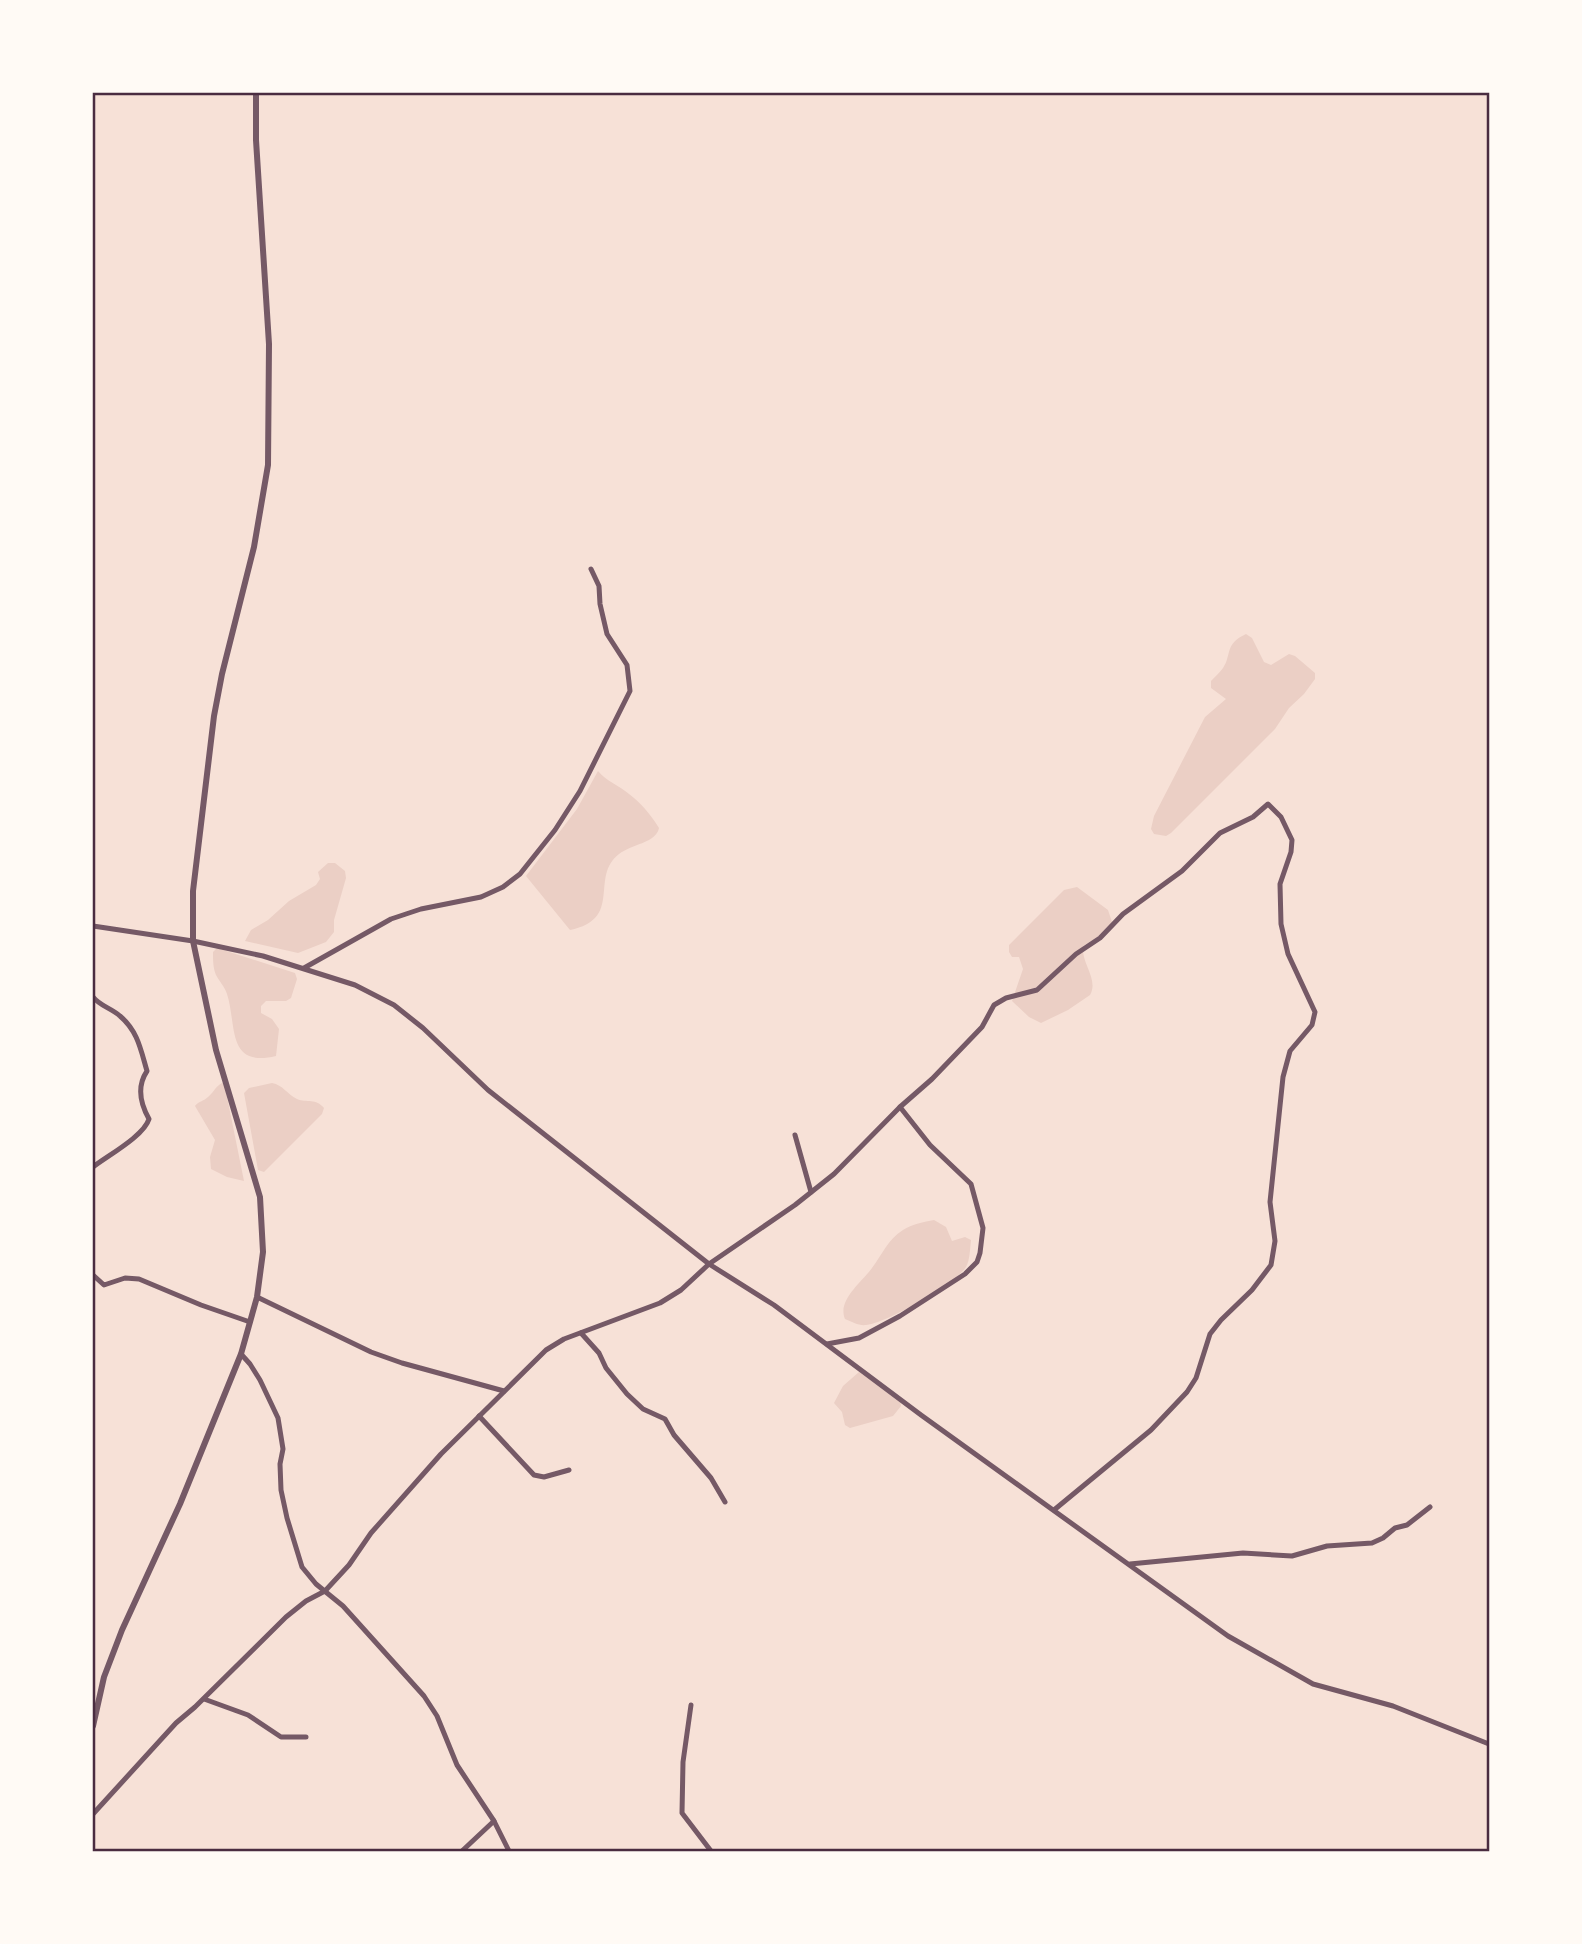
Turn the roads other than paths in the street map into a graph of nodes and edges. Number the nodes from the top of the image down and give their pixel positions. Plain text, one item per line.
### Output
1 (256, 93) edge
2 (591, 569) dead end
3 (93, 926) edge
4 (193, 941) junction
5 (304, 968) junction
6 (93, 998) edge
7 (100, 1005) junction
8 (93, 1012) edge
9 (900, 1107) junction
10 (795, 1135) dead end
11 (93, 1167) edge
12 (811, 1192) junction
13 (709, 1264) junction
14 (93, 1275) edge
15 (257, 1297) junction
16 (250, 1322) junction
17 (581, 1333) junction
18 (827, 1345) junction
19 (241, 1354) junction
20 (504, 1391) junction
21 (479, 1416) junction
22 (569, 1470) dead end
23 (725, 1502) dead end
24 (1430, 1507) dead end
25 (1054, 1510) junction
26 (1130, 1564) junction
27 (325, 1591) junction
28 (204, 1699) junction
29 (691, 1705) dead end
30 (93, 1726) edge
31 (306, 1737) dead end
32 (1489, 1744) edge
33 (93, 1814) edge
34 (494, 1821) junction
35 (463, 1851) edge
36 (509, 1851) edge
37 (711, 1851) edge

1 - 4 street
2 - 5 street
3 - 4 street
4 - 5 street
4 - 15 street
5 - 13 street
6 - 7 street
7 - 8 street
7 - 11 street
9 - 12 street
9 - 18 street
9 - 25 street
10 - 12 street
12 - 13 street
13 - 17 street
13 - 18 street
14 - 16 street
15 - 16 street
15 - 20 street
16 - 19 street
17 - 20 street
17 - 23 street
18 - 25 street
19 - 27 street
19 - 30 street
20 - 21 street
21 - 22 street
21 - 27 street
24 - 26 street
25 - 26 street
26 - 32 street
27 - 28 street
27 - 34 street
28 - 31 street
28 - 33 street
29 - 37 street
34 - 35 street
34 - 36 street

